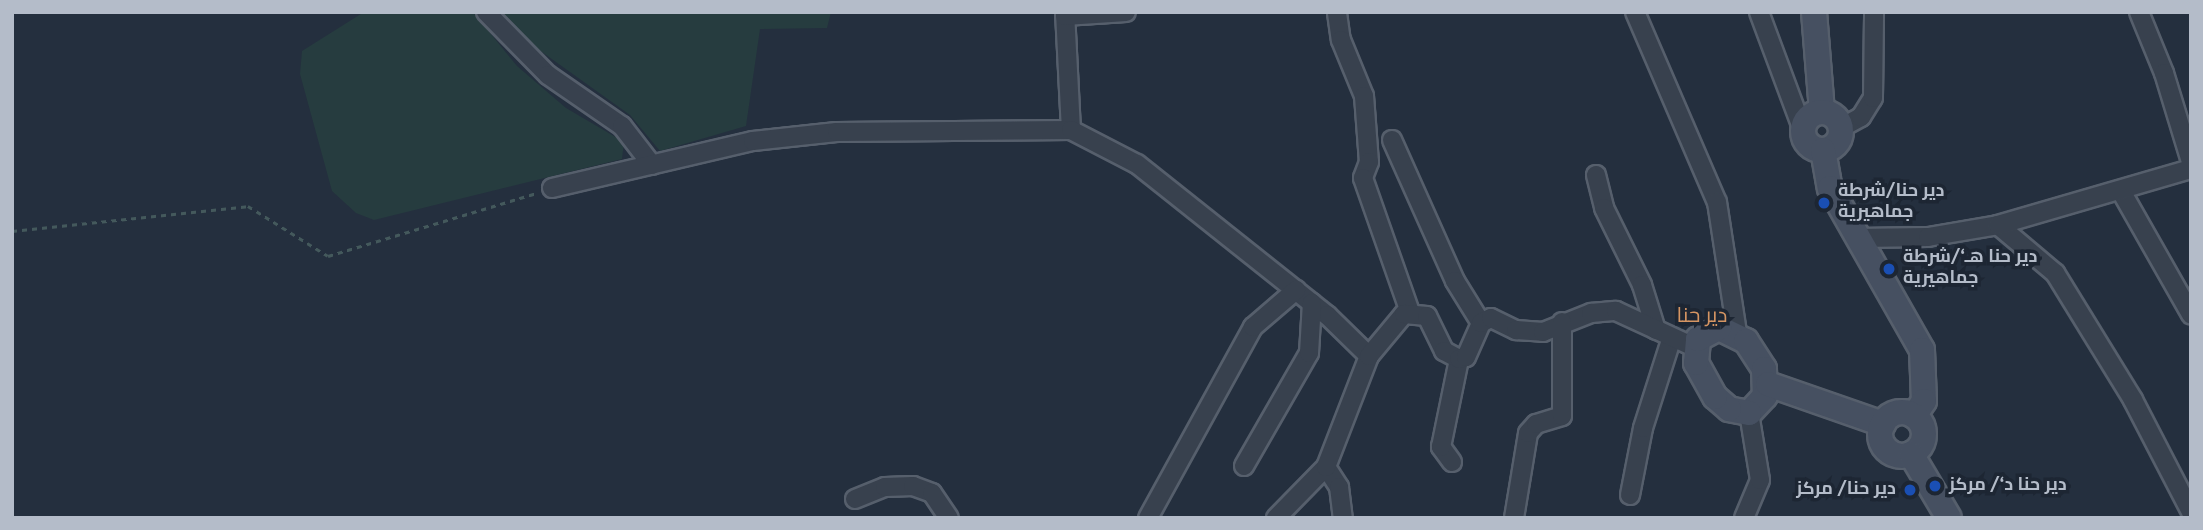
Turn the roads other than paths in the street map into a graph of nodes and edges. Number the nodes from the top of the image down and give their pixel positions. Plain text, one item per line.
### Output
1 (486, 12) edge
2 (1126, 12) edge
3 (1635, 12) edge
4 (1759, 12) edge
5 (1814, 12) edge
6 (1874, 12) edge
7 (2138, 12) edge
8 (1337, 13) edge
9 (1065, 14) edge
10 (1822, 111) junction
11 (1841, 128) junction
12 (1071, 130) junction
13 (1803, 131) junction
14 (1392, 139) dead end
15 (1823, 150) junction
16 (2191, 162) edge
17 (652, 165) junction
18 (2191, 169) edge
19 (1596, 175) dead end
20 (552, 188) road end
21 (2121, 191) junction
22 (1998, 225) junction
23 (1858, 238) junction
24 (1296, 290) junction
25 (1312, 303) junction
26 (1410, 312) junction
27 (2191, 314) edge
28 (1562, 322) junction
29 (1481, 323) junction
30 (1656, 330) junction
31 (1737, 333) junction
32 (1671, 340) junction
33 (1696, 348) junction
34 (1370, 356) junction
35 (1459, 359) junction
36 (1768, 384) junction
37 (1749, 413) junction
38 (1914, 416) junction
39 (1883, 424) junction
40 (1911, 454) junction
41 (1452, 462) dead end
42 (1244, 466) dead end
43 (1326, 467) junction
44 (1630, 495) dead end
45 (855, 499) dead end
46 (2191, 512) edge
47 (949, 518) edge
48 (1148, 518) edge
49 (1276, 518) edge
50 (1343, 518) edge
51 (1514, 518) edge
52 (1745, 518) edge
53 (1949, 518) edge

1 - 17 street
2 - 9 street
3 - 31 street
4 - 13 street
5 - 10 street
6 - 11 street
7 - 16 street
8 - 26 street
9 - 12 street
10 - 11 street
10 - 13 street
11 - 15 street
12 - 17 street
12 - 24 street
13 - 15 street
14 - 29 street
15 - 23 street
17 - 20 street
18 - 21 street
19 - 30 street
21 - 22 street
21 - 27 street
22 - 23 street
22 - 46 street
23 - 38 street
24 - 25 street
24 - 48 street
25 - 34 street
25 - 42 street
26 - 34 street
26 - 35 street
28 - 29 street
28 - 30 street
28 - 51 street
29 - 35 street
30 - 32 street
31 - 33 street
31 - 36 street
32 - 33 street
32 - 44 street
33 - 37 street
34 - 43 street
35 - 41 street
36 - 37 street
36 - 39 street
37 - 52 street
38 - 39 street
38 - 40 street
39 - 40 street
40 - 53 street
43 - 49 street
43 - 50 street
45 - 47 street

